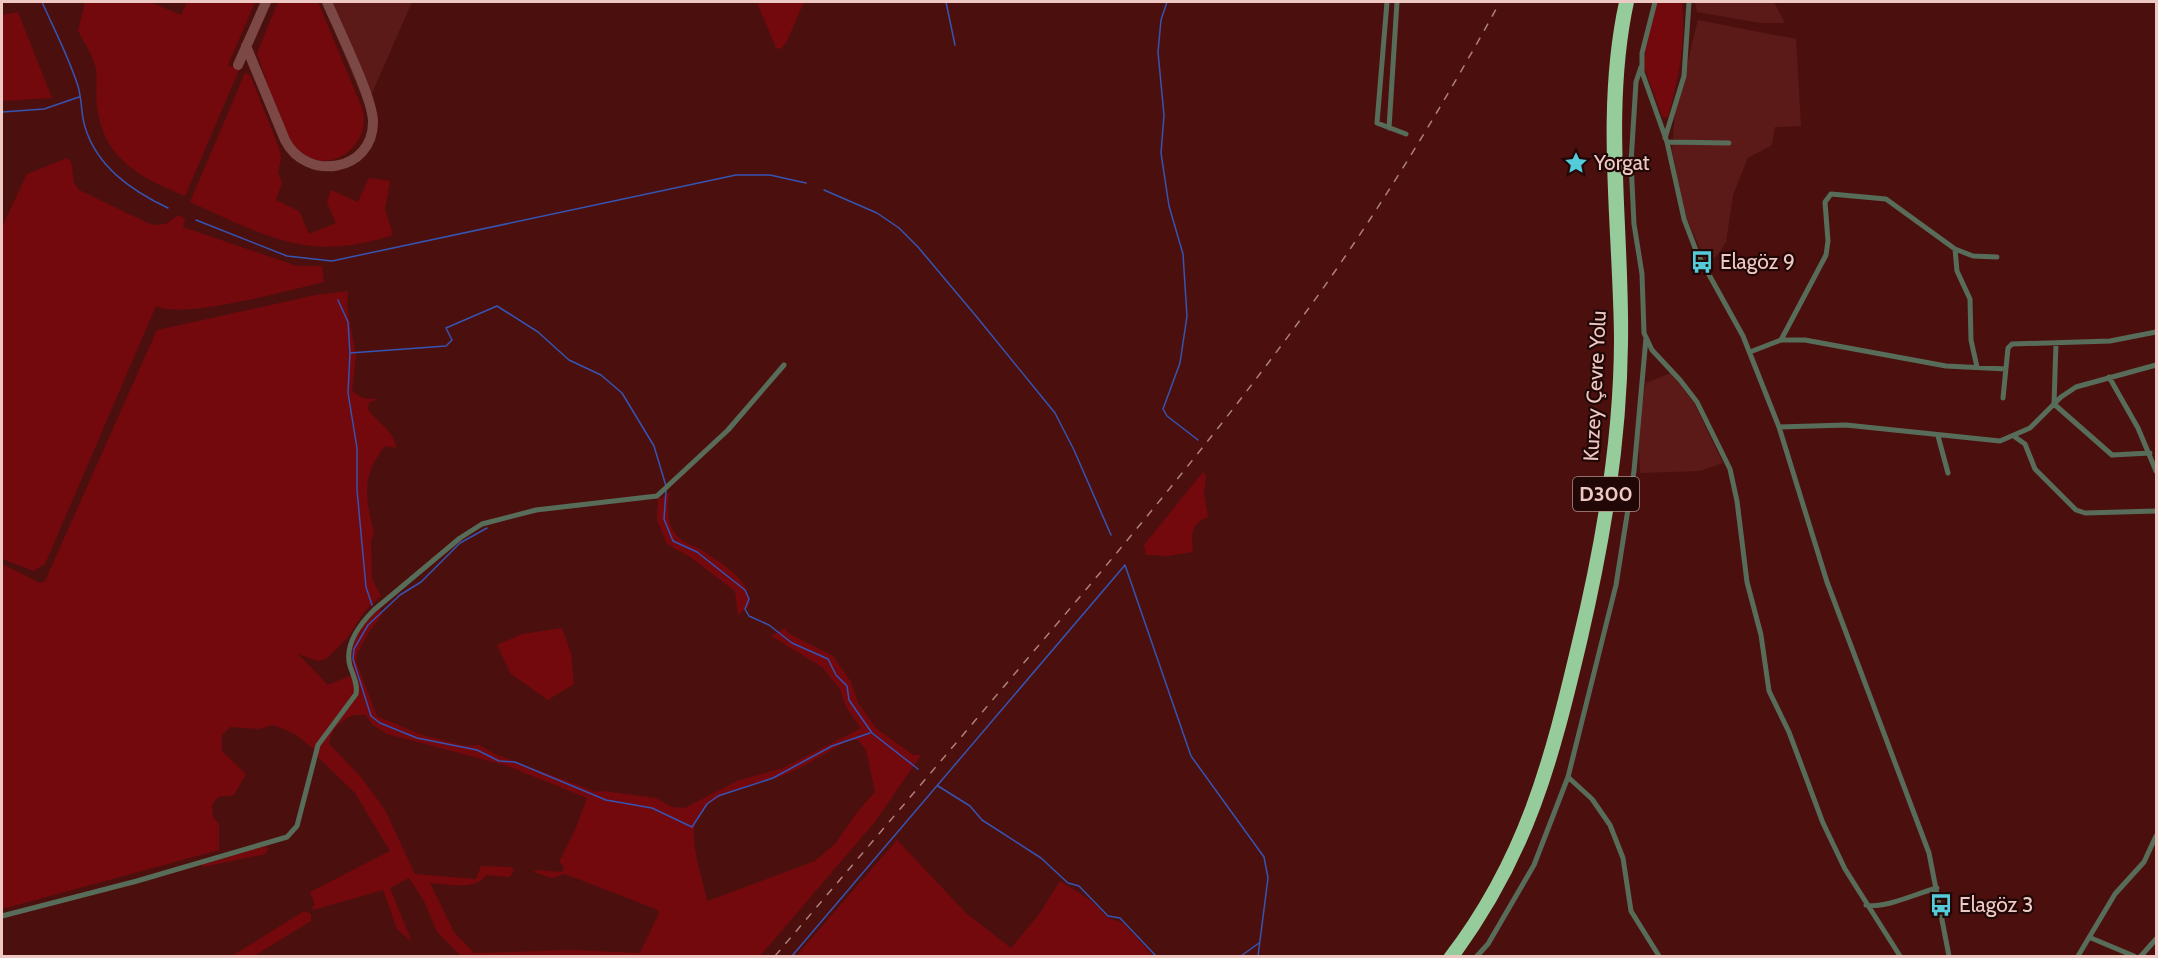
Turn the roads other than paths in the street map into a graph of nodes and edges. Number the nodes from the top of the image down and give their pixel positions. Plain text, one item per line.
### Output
1 (1387, 2) edge
2 (1397, 2) edge
3 (1623, 2) edge
4 (1630, 2) edge
5 (1654, 2) edge
6 (1689, 2) edge
7 (1642, 66) junction
8 (1389, 128) junction
9 (1406, 134) dead end
10 (1666, 140) junction
11 (1729, 143) dead end
12 (1955, 249) junction
13 (1997, 257) dead end
14 (2157, 332) edge
15 (1646, 337) junction
16 (1781, 340) junction
17 (2056, 342) junction
18 (1750, 352) junction
19 (2157, 364) edge
20 (784, 365) dead end
21 (1977, 367) junction
22 (2006, 369) junction
23 (2109, 377) junction
24 (2003, 398) dead end
25 (2054, 404) junction
26 (1779, 427) junction
27 (1938, 436) junction
28 (2015, 437) junction
29 (2150, 453) junction
30 (2157, 471) edge
31 (1948, 473) dead end
32 (2157, 505) edge
33 (2156, 511) edge
34 (1568, 777) junction
35 (2157, 836) edge
36 (1937, 888) junction
37 (1866, 905) junction
38 (2, 916) edge
39 (2091, 938) junction
40 (2157, 939) edge
41 (1448, 957) edge
42 (1456, 957) edge
43 (1477, 957) edge
44 (1659, 957) edge
45 (1899, 957) edge
46 (1949, 957) edge
47 (2078, 957) edge
48 (2134, 957) edge
49 (2141, 957) edge

1 - 8 street
2 - 8 street
3 - 41 highway, Kuzey Çevre Yolu / D300
4 - 42 highway, Kuzey Çevre Yolu / D300
5 - 7 street
6 - 10 street
7 - 10 street
7 - 15 street
8 - 9 street
10 - 11 street
10 - 18 street
12 - 13 street
12 - 16 street
12 - 21 street
14 - 17 street
15 - 34 street
15 - 37 street
16 - 18 street
16 - 21 street
17 - 22 street
17 - 25 street
18 - 26 street
19 - 23 street
20 - 38 street
21 - 22 street
22 - 24 street
23 - 25 street
23 - 29 street
25 - 28 street
25 - 29 street
26 - 27 street
26 - 36 street
27 - 28 street
27 - 31 street
28 - 33 street
29 - 30 street
32 - 33 street
34 - 43 street
34 - 44 street
35 - 39 street
36 - 37 street
36 - 46 street
37 - 45 street
39 - 47 street
39 - 48 street
40 - 49 street

